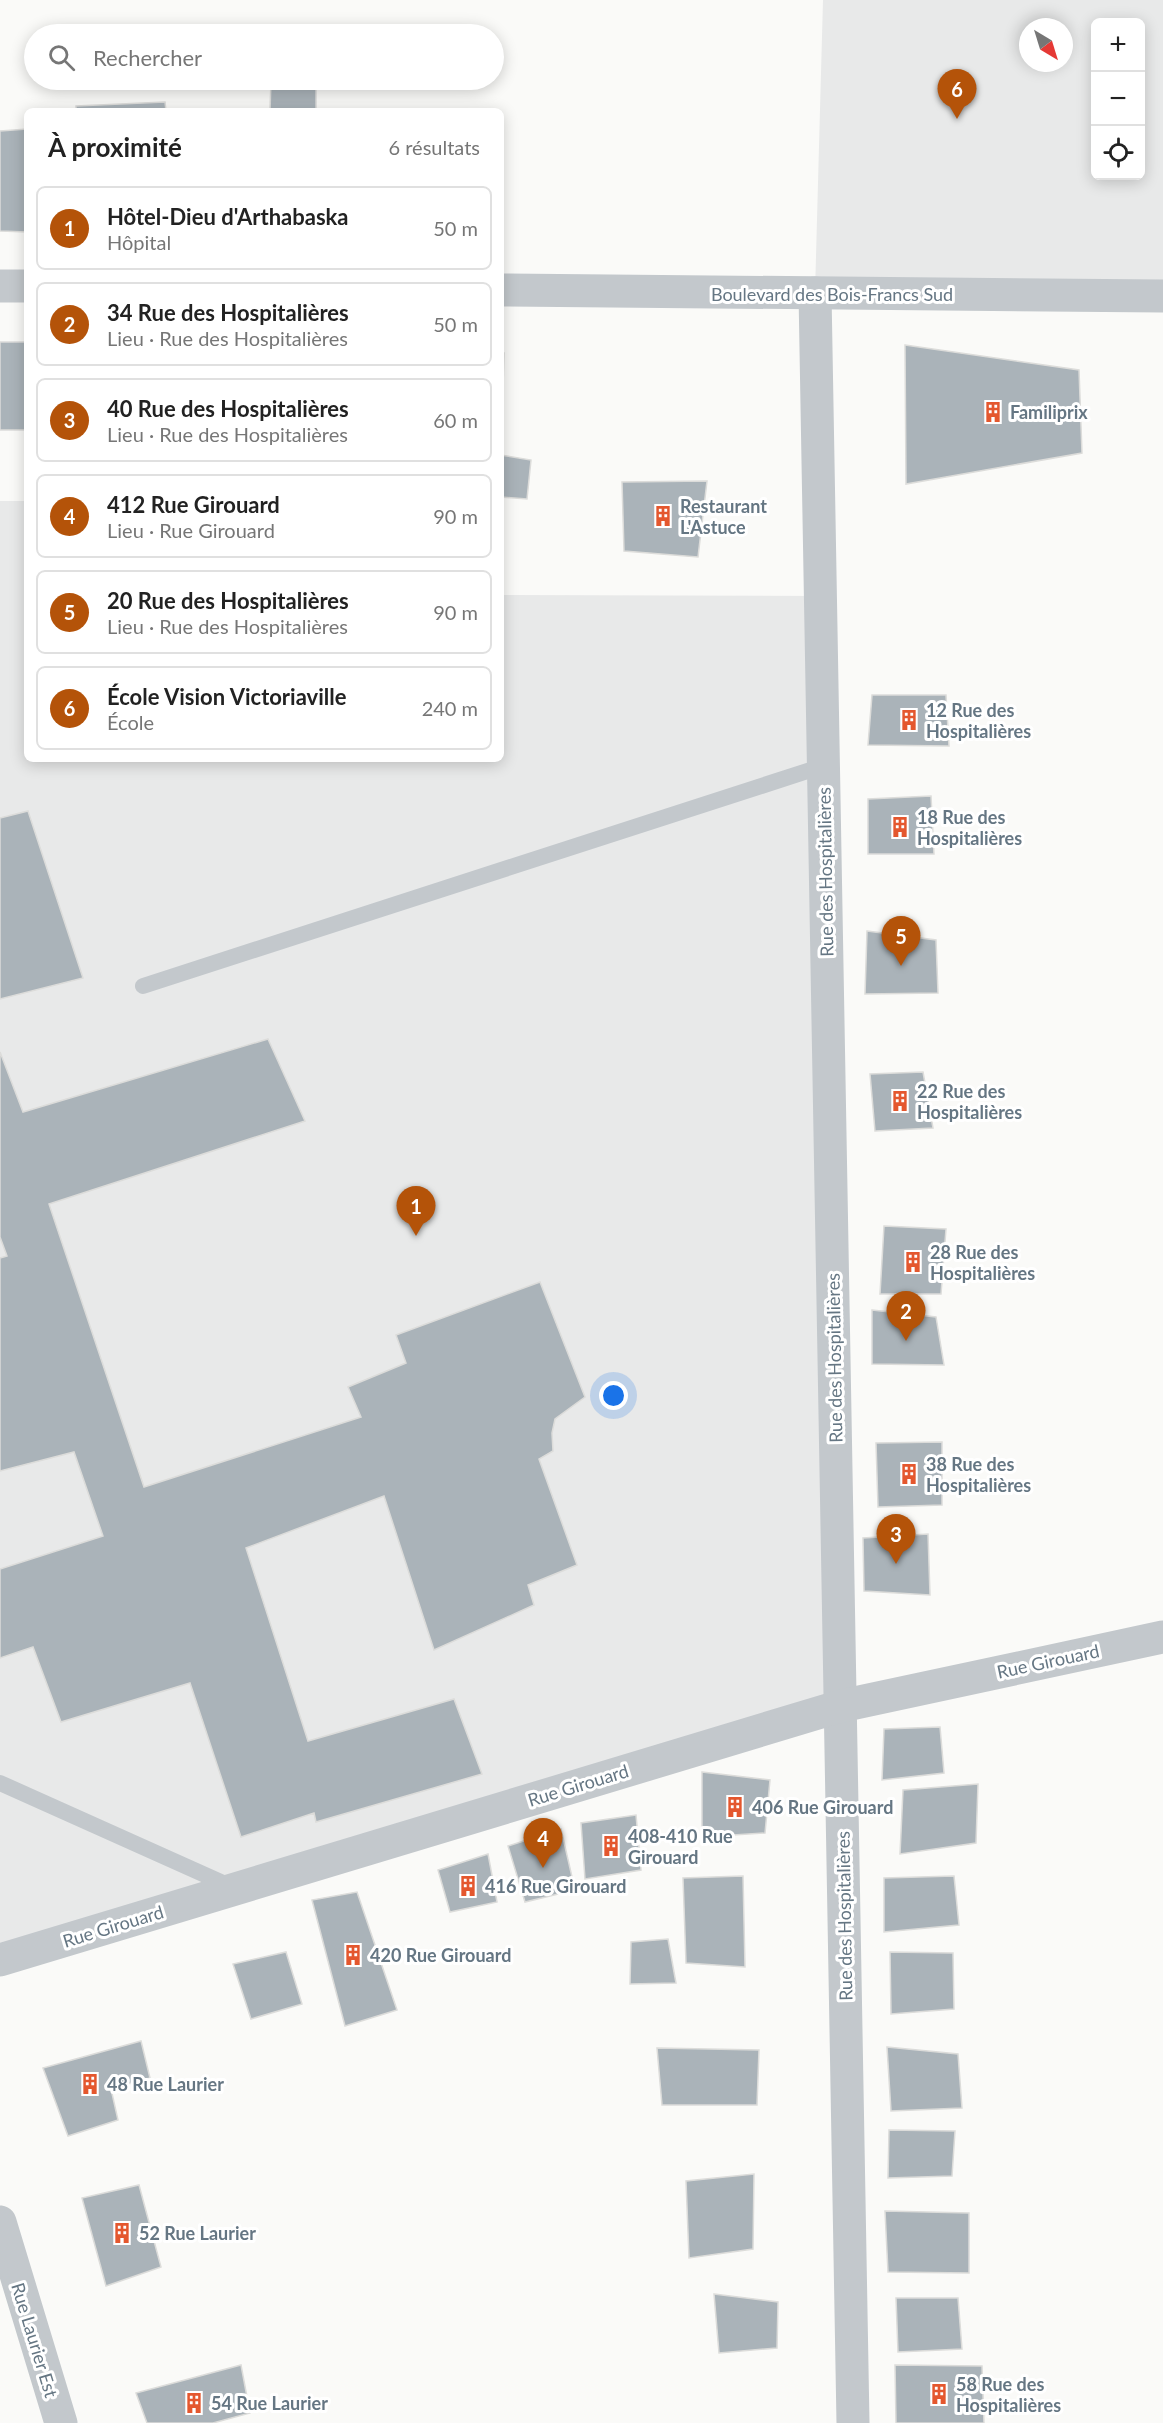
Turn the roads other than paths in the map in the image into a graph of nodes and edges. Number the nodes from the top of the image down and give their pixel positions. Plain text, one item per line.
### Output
1 (0, 286) edge
2 (24, 286) edge
3 (504, 290) edge
4 (814, 293) junction
5 (1163, 296) edge
6 (824, 766) junction
7 (142, 986) dead end
8 (1163, 1636) edge
9 (841, 1706) junction
10 (0, 1783) edge
11 (236, 1889) junction
12 (0, 1960) edge
13 (0, 2222) edge
14 (61, 2423) edge
15 (853, 2423) edge

1 - 2 street
3 - 4 street, Boulevard des Bois-Francs Sud
4 - 5 street, Boulevard des Bois-Francs Sud
4 - 6 street, Rue des Hospitalières
6 - 7 lane
6 - 9 street, Rue des Hospitalières
8 - 9 street, Rue Girouard
9 - 11 street, Rue Girouard
9 - 15 street, Rue des Hospitalières
10 - 11 lane
11 - 12 street, Rue Girouard
13 - 14 street, Rue Laurier Est

